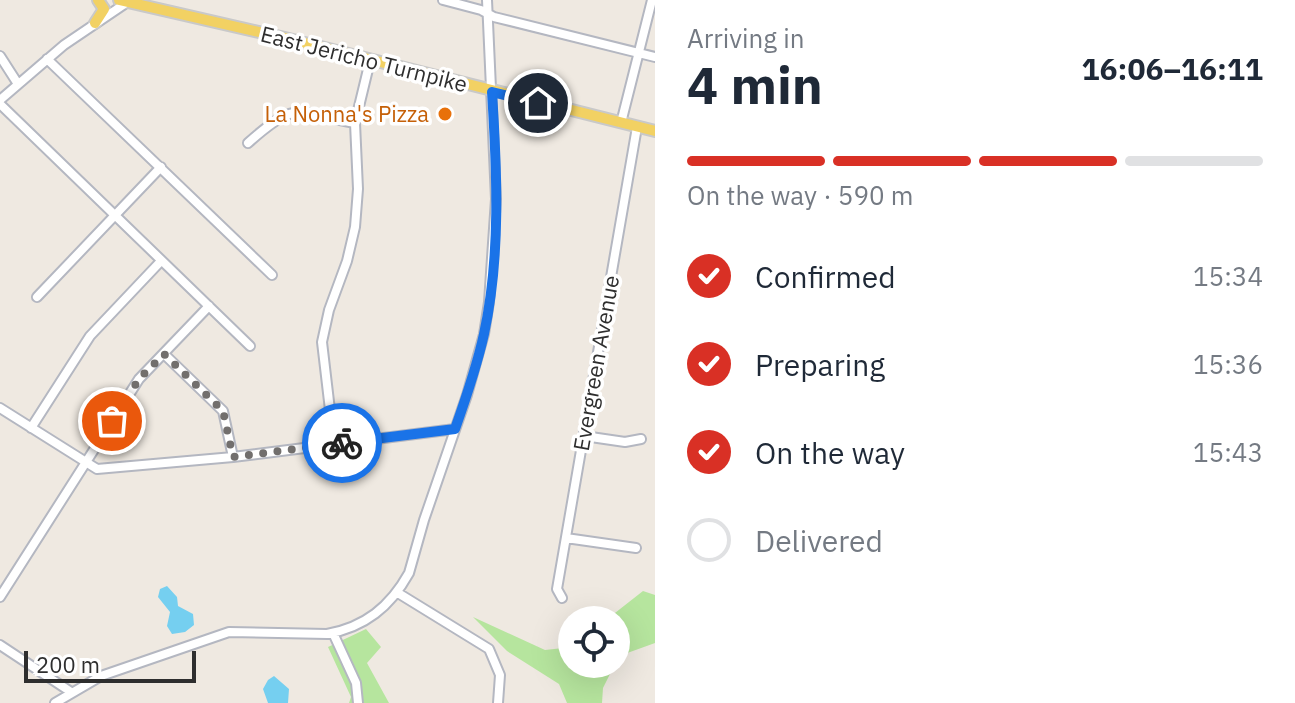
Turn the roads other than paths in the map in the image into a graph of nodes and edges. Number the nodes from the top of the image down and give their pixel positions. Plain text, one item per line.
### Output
1 (98, 0) edge
2 (443, 0) edge
3 (487, 0) edge
4 (652, 0) edge
5 (127, 1) edge
6 (488, 14) junction
7 (95, 23) junction
8 (637, 52) junction
9 (0, 56) edge
10 (655, 57) edge
11 (47, 59) junction
12 (370, 61) junction
13 (18, 84) junction
14 (492, 92) junction
15 (0, 102) edge
16 (355, 123) junction
17 (621, 123) junction
18 (637, 127) junction
19 (655, 131) edge
20 (248, 143) dead end
21 (161, 167) junction
22 (115, 216) junction
23 (161, 261) junction
24 (272, 275) dead end
25 (37, 297) dead end
26 (209, 306) junction
27 (250, 346) dead end
28 (164, 354) junction
29 (0, 408) edge
30 (31, 428) junction
31 (455, 429) junction
32 (584, 436) junction
33 (641, 439) dead end
34 (334, 444) junction
35 (233, 457) junction
36 (85, 463) junction
37 (566, 538) junction
38 (636, 548) dead end
39 (398, 593) junction
40 (0, 597) edge
41 (562, 598) dead end
42 (333, 633) junction
43 (0, 645) edge
44 (71, 692) junction
45 (55, 703) edge
46 (358, 703) edge
47 (498, 703) edge

1 - 7 main road
2 - 6 street
3 - 6 street
4 - 8 street
5 - 7 street
5 - 12 main road, East Jericho Turnpike
6 - 8 street
6 - 14 street
7 - 11 street
8 - 10 street
8 - 17 street
9 - 13 street
11 - 13 street
11 - 21 street
12 - 14 main road, East Jericho Turnpike
12 - 16 street
13 - 15 street
14 - 17 main road, East Jericho Turnpike
14 - 31 street
15 - 22 street
16 - 20 street
16 - 34 street
17 - 18 main road, East Jericho Turnpike
18 - 19 main road, East Jericho Turnpike
18 - 32 street, Evergreen Avenue
21 - 22 street
21 - 24 street
22 - 23 street
22 - 25 street
23 - 26 street
23 - 30 street
26 - 27 street
26 - 28 street
28 - 35 street
28 - 36 street
29 - 30 street
30 - 36 street
31 - 34 street
31 - 39 street
32 - 33 street
32 - 37 street, Evergreen Avenue
34 - 35 street
35 - 36 street
36 - 40 street
37 - 38 street
37 - 41 street, Evergreen Avenue
39 - 42 street
39 - 47 street
42 - 44 street
42 - 46 street
43 - 44 street
44 - 45 street

